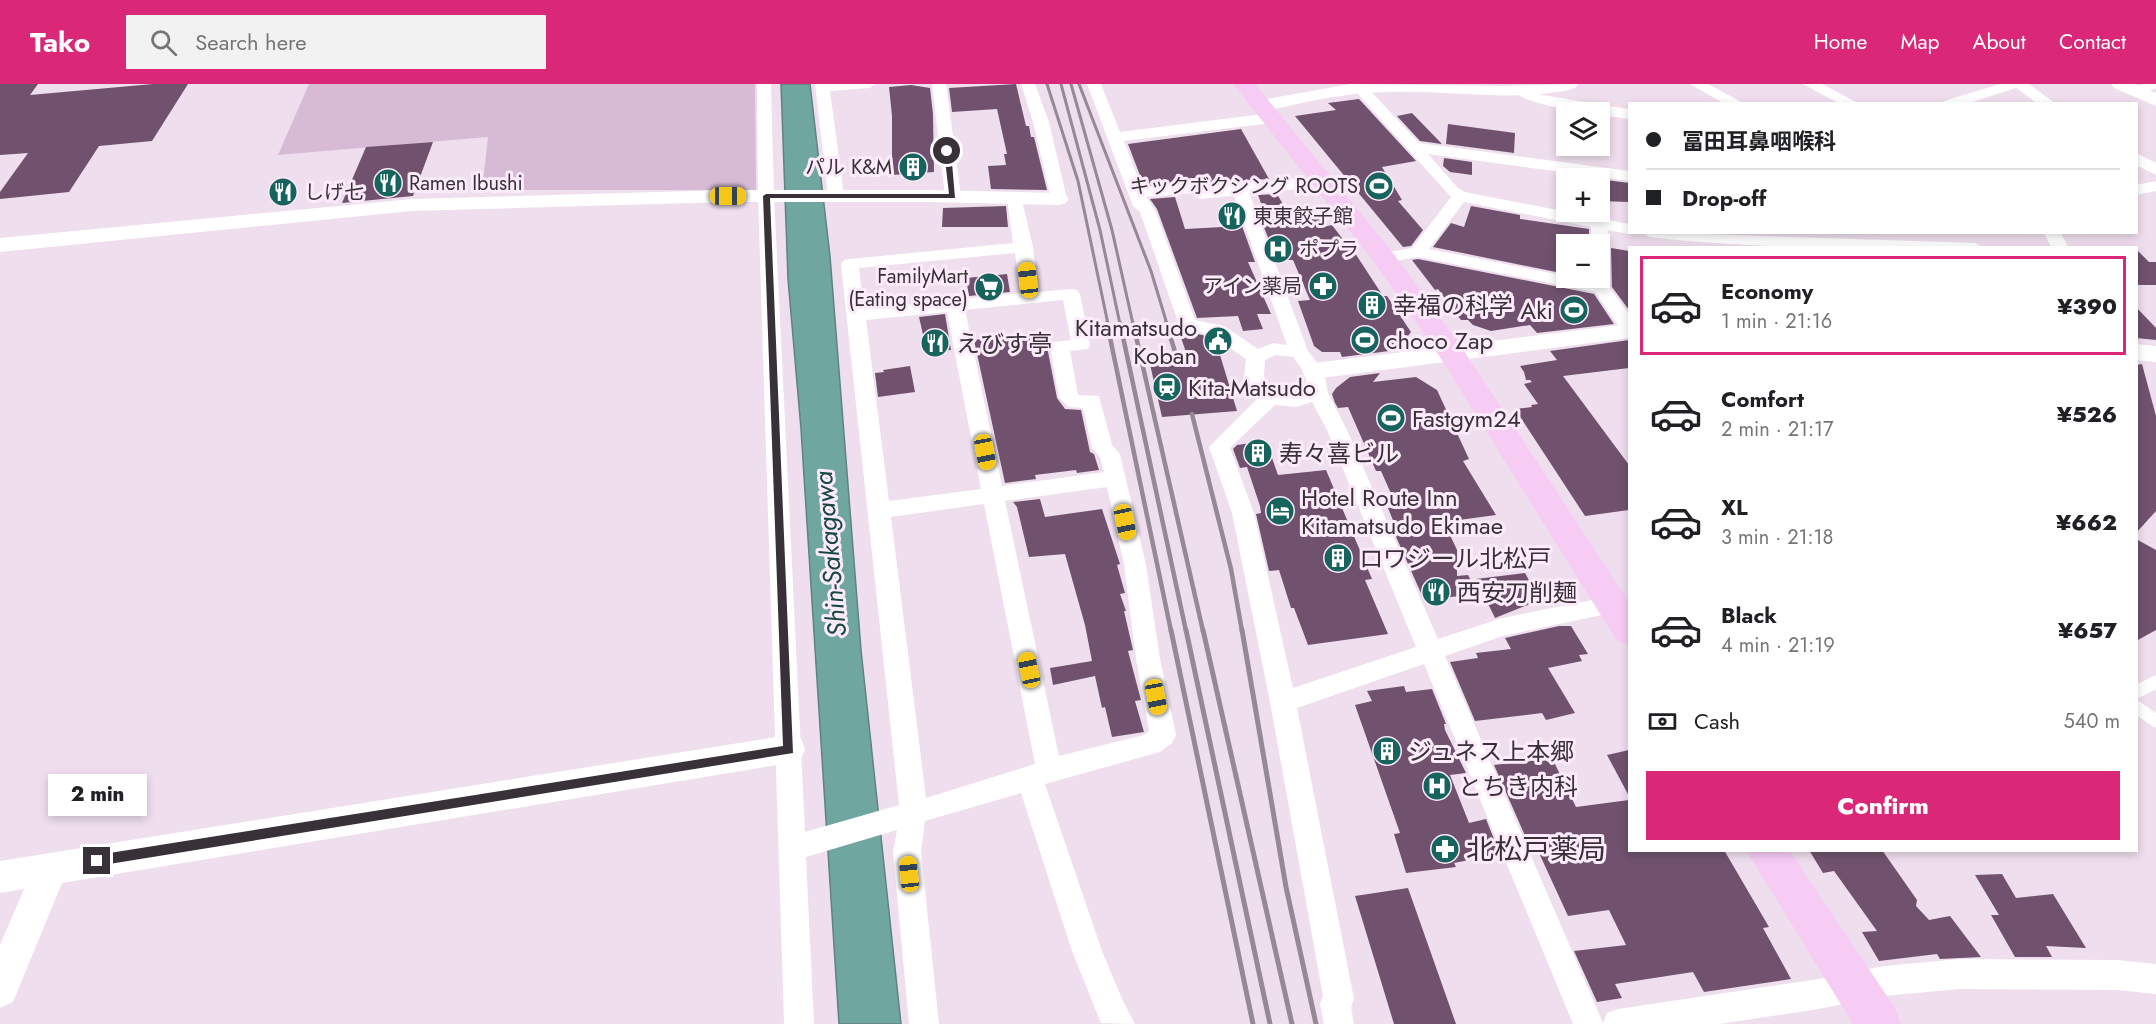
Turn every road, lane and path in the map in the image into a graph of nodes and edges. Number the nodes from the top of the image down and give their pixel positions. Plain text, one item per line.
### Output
1 (765, 84) edge
2 (869, 84) edge
3 (939, 84) edge
4 (1028, 84) edge
5 (1094, 84) edge
6 (1244, 84) edge
7 (1565, 84) edge
8 (1697, 84) edge
9 (1810, 84) edge
10 (2017, 84) edge
11 (2156, 84) edge
12 (1385, 85) edge
13 (822, 86) edge
14 (2128, 88) edge
15 (1361, 89) junction
16 (1522, 92) junction
17 (2156, 100) edge
18 (1734, 102) edge
19 (1846, 102) edge
20 (1956, 102) edge
21 (2046, 102) edge
22 (1266, 112) junction
23 (1628, 114) edge
24 (1115, 137) junction
25 (1414, 147) junction
26 (2138, 159) edge
27 (2156, 170) edge
28 (1628, 176) edge
29 (1322, 182) junction
30 (2156, 186) edge
31 (1240, 190) junction
32 (2138, 190) edge
33 (1136, 193) junction
34 (1201, 193) joint
35 (766, 196) junction
36 (836, 196) junction
37 (953, 196) junction
38 (1460, 196) junction
39 (1015, 199) junction
40 (1059, 199) joint
41 (1599, 224) junction
42 (1628, 229) edge
43 (1599, 234) edge
44 (1669, 234) edge
45 (1832, 241) edge
46 (0, 245) edge
47 (1934, 246) edge
48 (1024, 247) junction
49 (1418, 252) junction
50 (1384, 258) junction
51 (1556, 279) edge
52 (1601, 288) edge
53 (1030, 297) junction
54 (955, 305) junction
55 (856, 315) junction
56 (1628, 328) edge
57 (1628, 329) edge
58 (1299, 352) junction
59 (1452, 354) junction
60 (1256, 357) junction
61 (1316, 382) junction
62 (1270, 398) junction
63 (1116, 478) junction
64 (993, 495) junction
65 (881, 510) junction
66 (1621, 618) edge
67 (1431, 651) junction
68 (2156, 682) edge
69 (2138, 691) edge
70 (1283, 702) junction
71 (2138, 708) edge
72 (2156, 721) edge
73 (789, 750) junction
74 (1039, 775) junction
75 (913, 814) junction
76 (793, 848) junction
77 (1767, 852) edge
78 (51, 868) junction
79 (0, 876) edge
80 (2156, 979) edge
81 (1854, 988) junction
82 (0, 989) edge
83 (799, 1024) edge
84 (924, 1024) edge
85 (1120, 1024) edge
86 (1339, 1024) edge
87 (1588, 1024) edge
88 (1618, 1024) edge
89 (1879, 1024) edge

1 - 35 street
2 - 13 street
3 - 37 street
4 - 40 street
5 - 24 street
6 - 22 highway
7 - 16 street
8 - 18 street
9 - 19 street
10 - 20 street
10 - 21 street
11 - 14 lane
12 - 15 street
12 - 16 street
13 - 36 street
14 - 17 street
15 - 22 street
15 - 25 street
16 - 23 street
22 - 24 street
22 - 29 highway
24 - 33 street
25 - 28 street
25 - 38 street
26 - 27 street
29 - 31 street
29 - 50 highway
30 - 32 street
31 - 34 street
31 - 58 street
33 - 34 street
33 - 60 street
35 - 36 street
35 - 46 street
35 - 73 street
36 - 37 street
37 - 39 street
38 - 41 street
38 - 49 street
39 - 40 street
39 - 48 street
41 - 42 street
41 - 43 street
44 - 45 street
45 - 47 street
48 - 53 street
48 - 55 street
49 - 50 street
49 - 51 street
50 - 59 highway
52 - 56 street
53 - 54 street
53 - 63 street
54 - 55 street
54 - 64 street
55 - 65 street
57 - 59 street
58 - 60 street
58 - 61 street
59 - 61 street
59 - 66 highway
60 - 62 street
61 - 62 street
61 - 67 street
62 - 70 street
63 - 64 street
63 - 74 street
64 - 65 street
64 - 74 street
65 - 75 street
66 - 67 street
67 - 70 street
67 - 87 street
68 - 69 lane
70 - 86 street
71 - 72 lane
73 - 76 street
73 - 78 street
74 - 75 street
74 - 85 street
75 - 76 street
75 - 84 street
76 - 83 street
77 - 81 highway
78 - 79 street
78 - 82 street
80 - 81 street
81 - 88 street
81 - 89 highway

